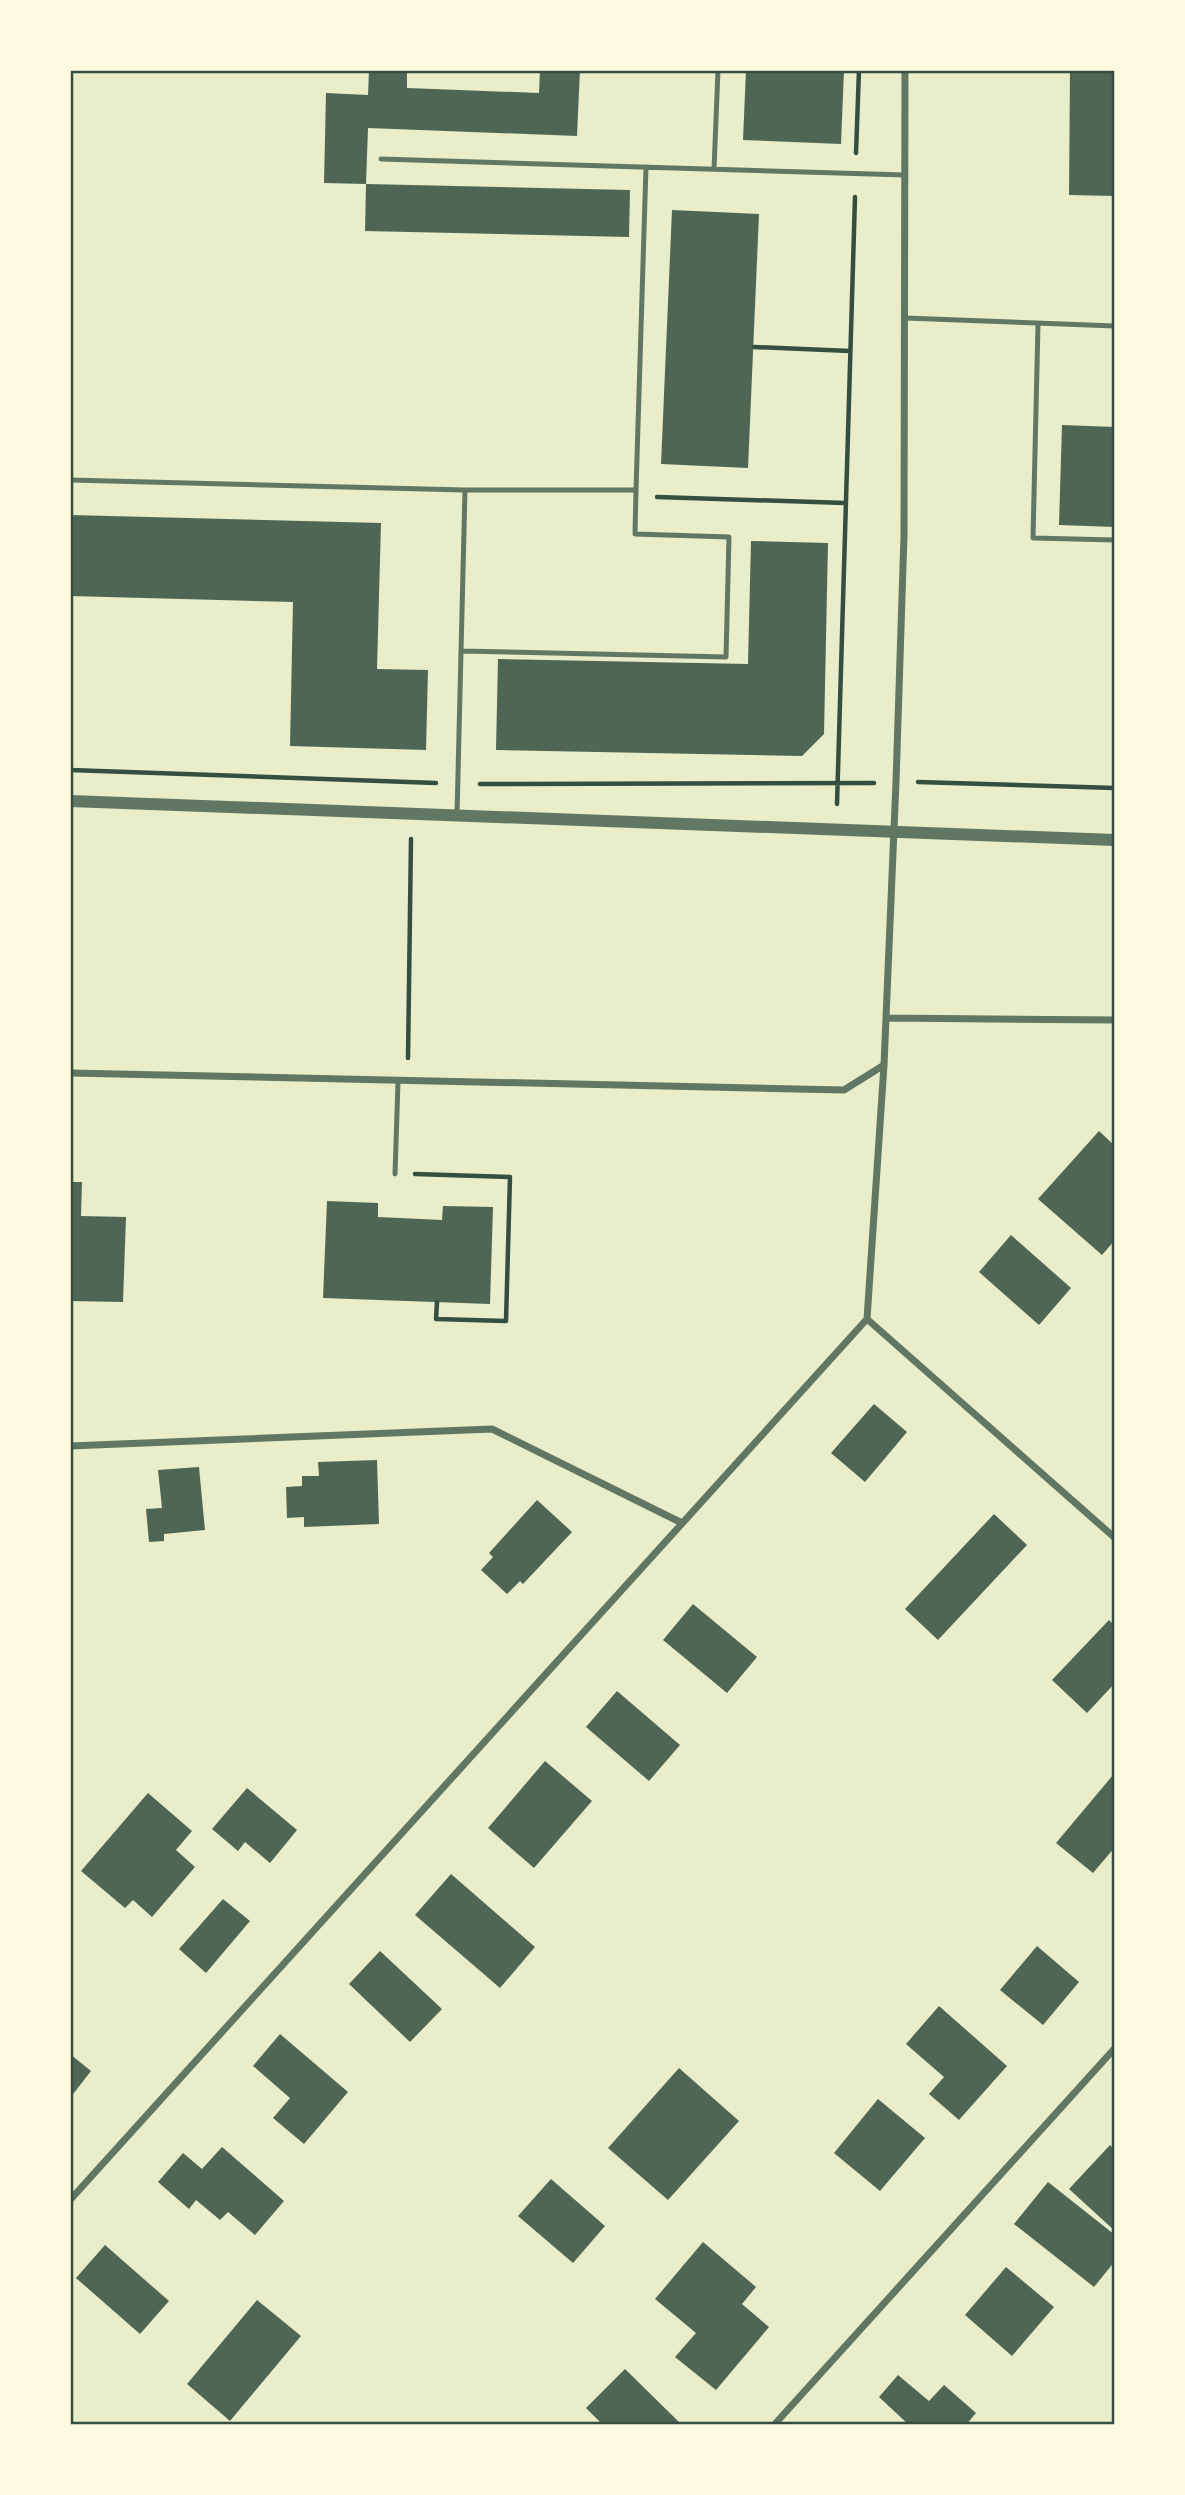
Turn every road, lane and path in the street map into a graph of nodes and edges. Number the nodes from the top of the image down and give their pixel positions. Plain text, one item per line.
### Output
1 (718, 70) edge
2 (859, 70) edge
3 (905, 70) edge
4 (381, 159) dead end
5 (646, 167) junction
6 (714, 169) junction
7 (856, 174) junction
8 (905, 175) junction
9 (905, 318) junction
10 (1038, 324) junction
11 (1115, 326) edge
12 (754, 347) dead end
13 (850, 351) junction
14 (70, 480) edge
15 (465, 490) junction
16 (636, 493) junction
17 (845, 503) junction
18 (1115, 540) edge
19 (461, 651) junction
20 (411, 782) dead end
21 (896, 782) junction
22 (837, 785) junction
23 (1115, 788) edge
24 (70, 801) edge
25 (411, 814) junction
26 (457, 815) junction
27 (836, 830) junction
28 (895, 833) junction
29 (1115, 840) edge
30 (886, 1018) junction
31 (1115, 1020) edge
32 (884, 1065) junction
33 (70, 1073) edge
34 (398, 1082) junction
35 (408, 1082) junction
36 (395, 1174) joint
37 (437, 1302) dead end
38 (867, 1319) junction
39 (70, 1446) edge
40 (680, 1522) junction
41 (1115, 1538) edge
42 (1115, 2049) edge
43 (70, 2200) edge
44 (774, 2425) edge

1 - 6 lane
2 - 7 path
3 - 8 street
4 - 5 lane
5 - 6 lane
5 - 16 lane
6 - 7 lane
7 - 8 lane
7 - 13 path
8 - 9 street
9 - 10 lane
9 - 21 street
10 - 11 lane
10 - 18 lane
12 - 13 path
13 - 17 path
14 - 15 lane
15 - 16 lane
15 - 19 lane
16 - 17 path
16 - 19 lane
17 - 22 path
19 - 26 lane
20 - 25 path
21 - 22 path
21 - 23 path
21 - 28 street
22 - 27 path
24 - 25 street
25 - 26 street
25 - 35 path
26 - 27 street
27 - 28 street
28 - 29 street
28 - 30 street
30 - 31 street
30 - 32 street
32 - 35 street
32 - 38 street
33 - 34 street
34 - 35 street
34 - 36 lane
36 - 37 path
38 - 40 street
38 - 41 street
39 - 40 street
40 - 43 street
42 - 44 street

